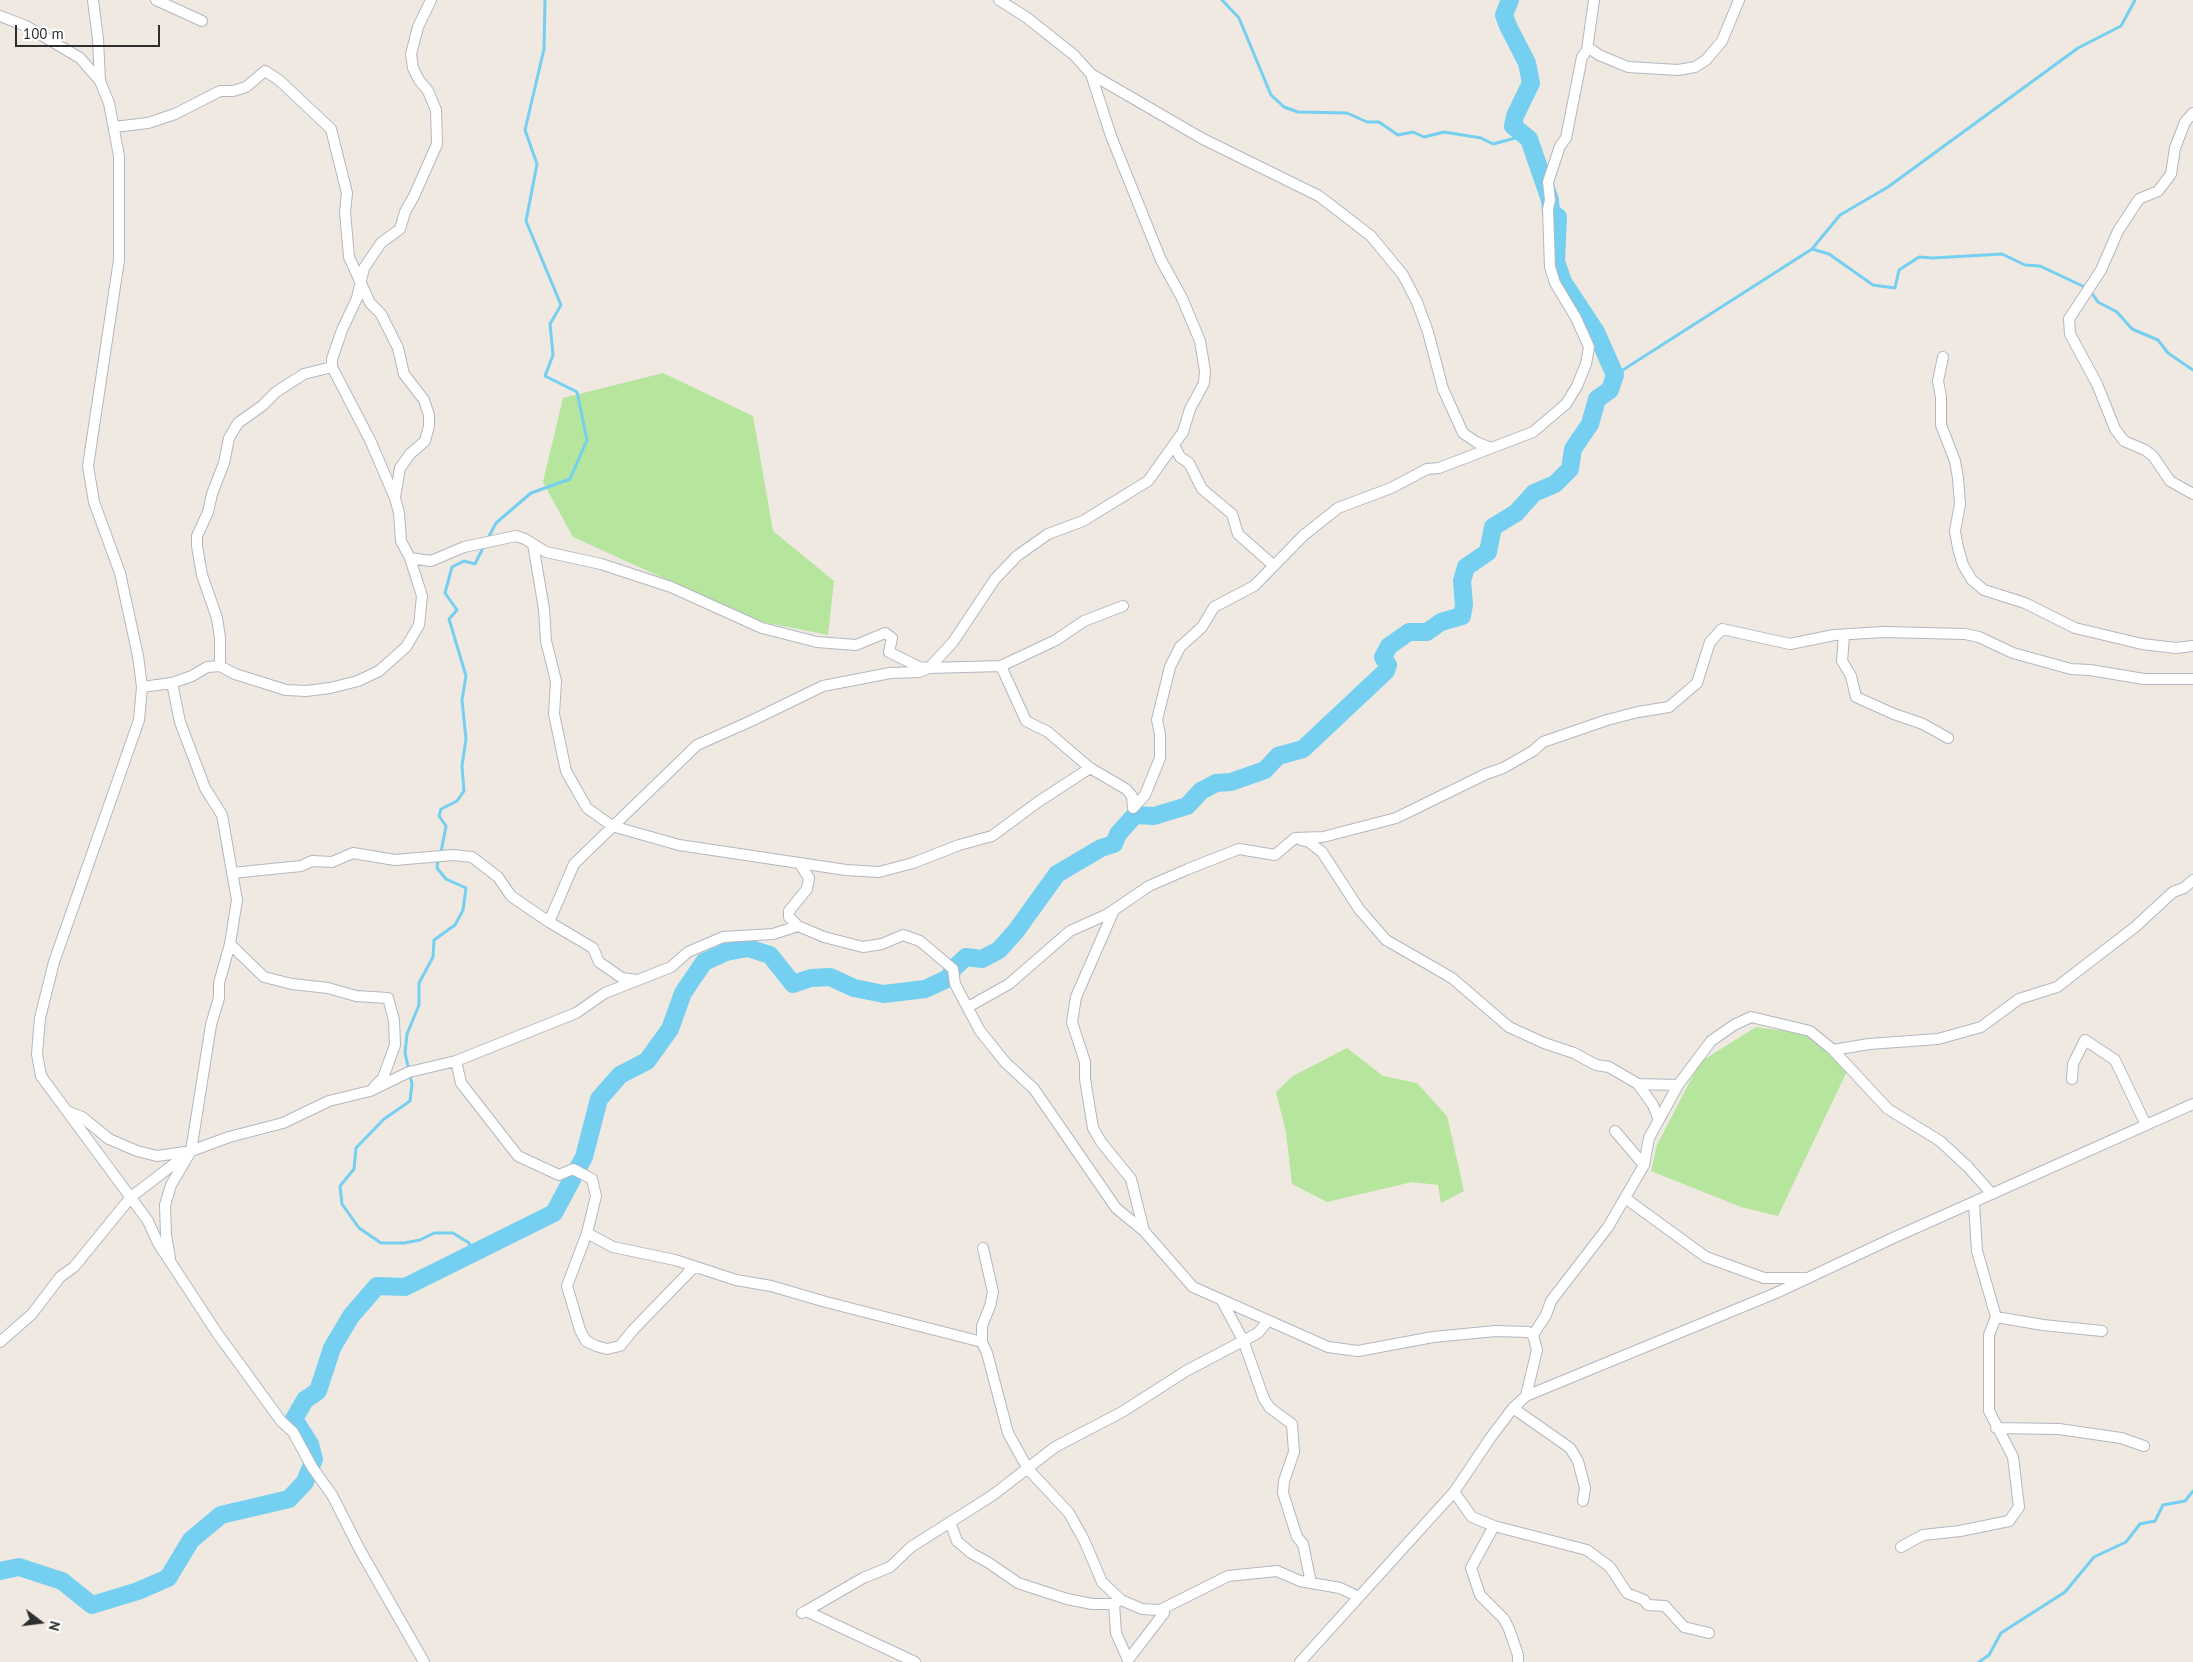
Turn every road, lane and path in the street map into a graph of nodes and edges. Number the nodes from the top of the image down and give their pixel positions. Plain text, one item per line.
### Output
1 (93, 0) edge
2 (156, 0) edge
3 (431, 0) edge
4 (999, 0) edge
5 (1594, 0) edge
6 (1739, 0) edge
7 (0, 16) edge
8 (202, 21) dead end
9 (1586, 50) junction
10 (1091, 74) junction
11 (100, 81) junction
12 (2193, 113) edge
13 (114, 127) junction
14 (361, 282) junction
15 (1943, 358) dead end
16 (332, 367) junction
17 (1174, 445) junction
18 (1491, 448) junction
19 (2193, 494) edge
20 (395, 498) junction
21 (533, 544) junction
22 (410, 558) junction
23 (1273, 565) junction
24 (1123, 606) dead end
25 (1844, 636) junction
26 (2193, 646) edge
27 (220, 666) junction
28 (1001, 666) junction
29 (929, 668) junction
30 (2193, 679) edge
31 (172, 683) junction
32 (142, 688) junction
33 (1948, 738) dead end
34 (1090, 768) junction
35 (612, 826) junction
36 (1295, 838) junction
37 (800, 864) junction
38 (232, 872) junction
39 (2193, 880) edge
40 (1114, 908) junction
41 (549, 922) junction
42 (798, 926) junction
43 (230, 944) junction
44 (637, 980) junction
45 (968, 1007) junction
46 (1833, 1050) junction
47 (456, 1061) junction
48 (2072, 1079) dead end
49 (1638, 1084) junction
50 (1678, 1085) junction
51 (370, 1091) junction
52 (2193, 1104) edge
53 (69, 1112) junction
54 (1659, 1120) junction
55 (2146, 1124) junction
56 (1615, 1131) dead end
57 (191, 1151) junction
58 (1644, 1165) junction
59 (1992, 1194) junction
60 (131, 1197) junction
61 (1625, 1198) junction
62 (1974, 1203) junction
63 (1144, 1231) junction
64 (587, 1232) junction
65 (983, 1248) dead end
66 (172, 1266) junction
67 (694, 1268) junction
68 (1810, 1278) junction
69 (1222, 1301) junction
70 (1996, 1317) junction
71 (1267, 1322) junction
72 (2102, 1331) dead end
73 (1533, 1335) junction
74 (1243, 1340) junction
75 (0, 1342) edge
76 (982, 1342) junction
77 (1526, 1396) junction
78 (1513, 1408) junction
79 (1996, 1428) junction
80 (2144, 1446) dead end
81 (1028, 1469) junction
82 (1454, 1492) junction
83 (1583, 1501) dead end
84 (950, 1522) junction
85 (1494, 1526) junction
86 (1901, 1547) dead end
87 (1311, 1583) junction
88 (1359, 1597) junction
89 (1118, 1602) junction
90 (1164, 1613) dead end
91 (1709, 1633) dead end
92 (424, 1662) edge
93 (914, 1662) edge
94 (1128, 1662) edge
95 (1300, 1662) edge
96 (1518, 1662) edge

1 - 11 street
2 - 8 street
3 - 14 street
4 - 10 street
5 - 9 street
6 - 9 street
7 - 11 street
9 - 18 street
10 - 17 street
10 - 18 street
11 - 13 street
12 - 19 street
13 - 14 street
13 - 32 street
14 - 16 street
14 - 20 street
15 - 26 street
16 - 20 street
16 - 27 street
17 - 23 street
17 - 29 street
18 - 23 street
20 - 22 street
21 - 22 street
21 - 29 street
21 - 35 street
22 - 27 street
23 - 34 street
24 - 28 street
25 - 30 street
25 - 33 street
25 - 36 street
27 - 31 street
28 - 29 street
28 - 34 street
29 - 35 street
31 - 32 street
31 - 38 street
32 - 53 street
34 - 37 street
35 - 37 street
35 - 41 street
36 - 40 street
36 - 49 street
37 - 42 street
38 - 41 street
38 - 43 street
39 - 46 street
40 - 45 street
40 - 63 street
41 - 44 street
42 - 44 street
42 - 45 street
43 - 51 street
43 - 57 street
44 - 47 street
45 - 63 street
46 - 50 street
46 - 59 street
47 - 51 street
47 - 64 street
48 - 55 street
49 - 50 street
49 - 54 street
50 - 54 street
51 - 57 street
52 - 55 street
53 - 57 street
53 - 60 street
54 - 58 street
55 - 59 street
56 - 58 street
57 - 60 street
57 - 66 street
58 - 61 street
59 - 62 street
60 - 66 street
60 - 75 street
61 - 68 street
61 - 73 street
62 - 68 street
62 - 70 street
63 - 69 street
64 - 67 street
64 - 67 street
65 - 76 street
66 - 92 street
67 - 76 street
68 - 77 street
69 - 71 street
69 - 74 street
70 - 72 street
70 - 79 street
71 - 73 street
71 - 74 street
73 - 77 street
74 - 81 street
74 - 87 street
76 - 81 street
77 - 78 street
78 - 82 street
78 - 83 street
79 - 80 street
79 - 86 street
81 - 84 street
81 - 89 street
82 - 85 street
82 - 88 street
84 - 89 street
84 - 93 street
85 - 91 street
85 - 96 street
87 - 88 street
87 - 89 street
88 - 95 street
89 - 94 street
90 - 94 street

